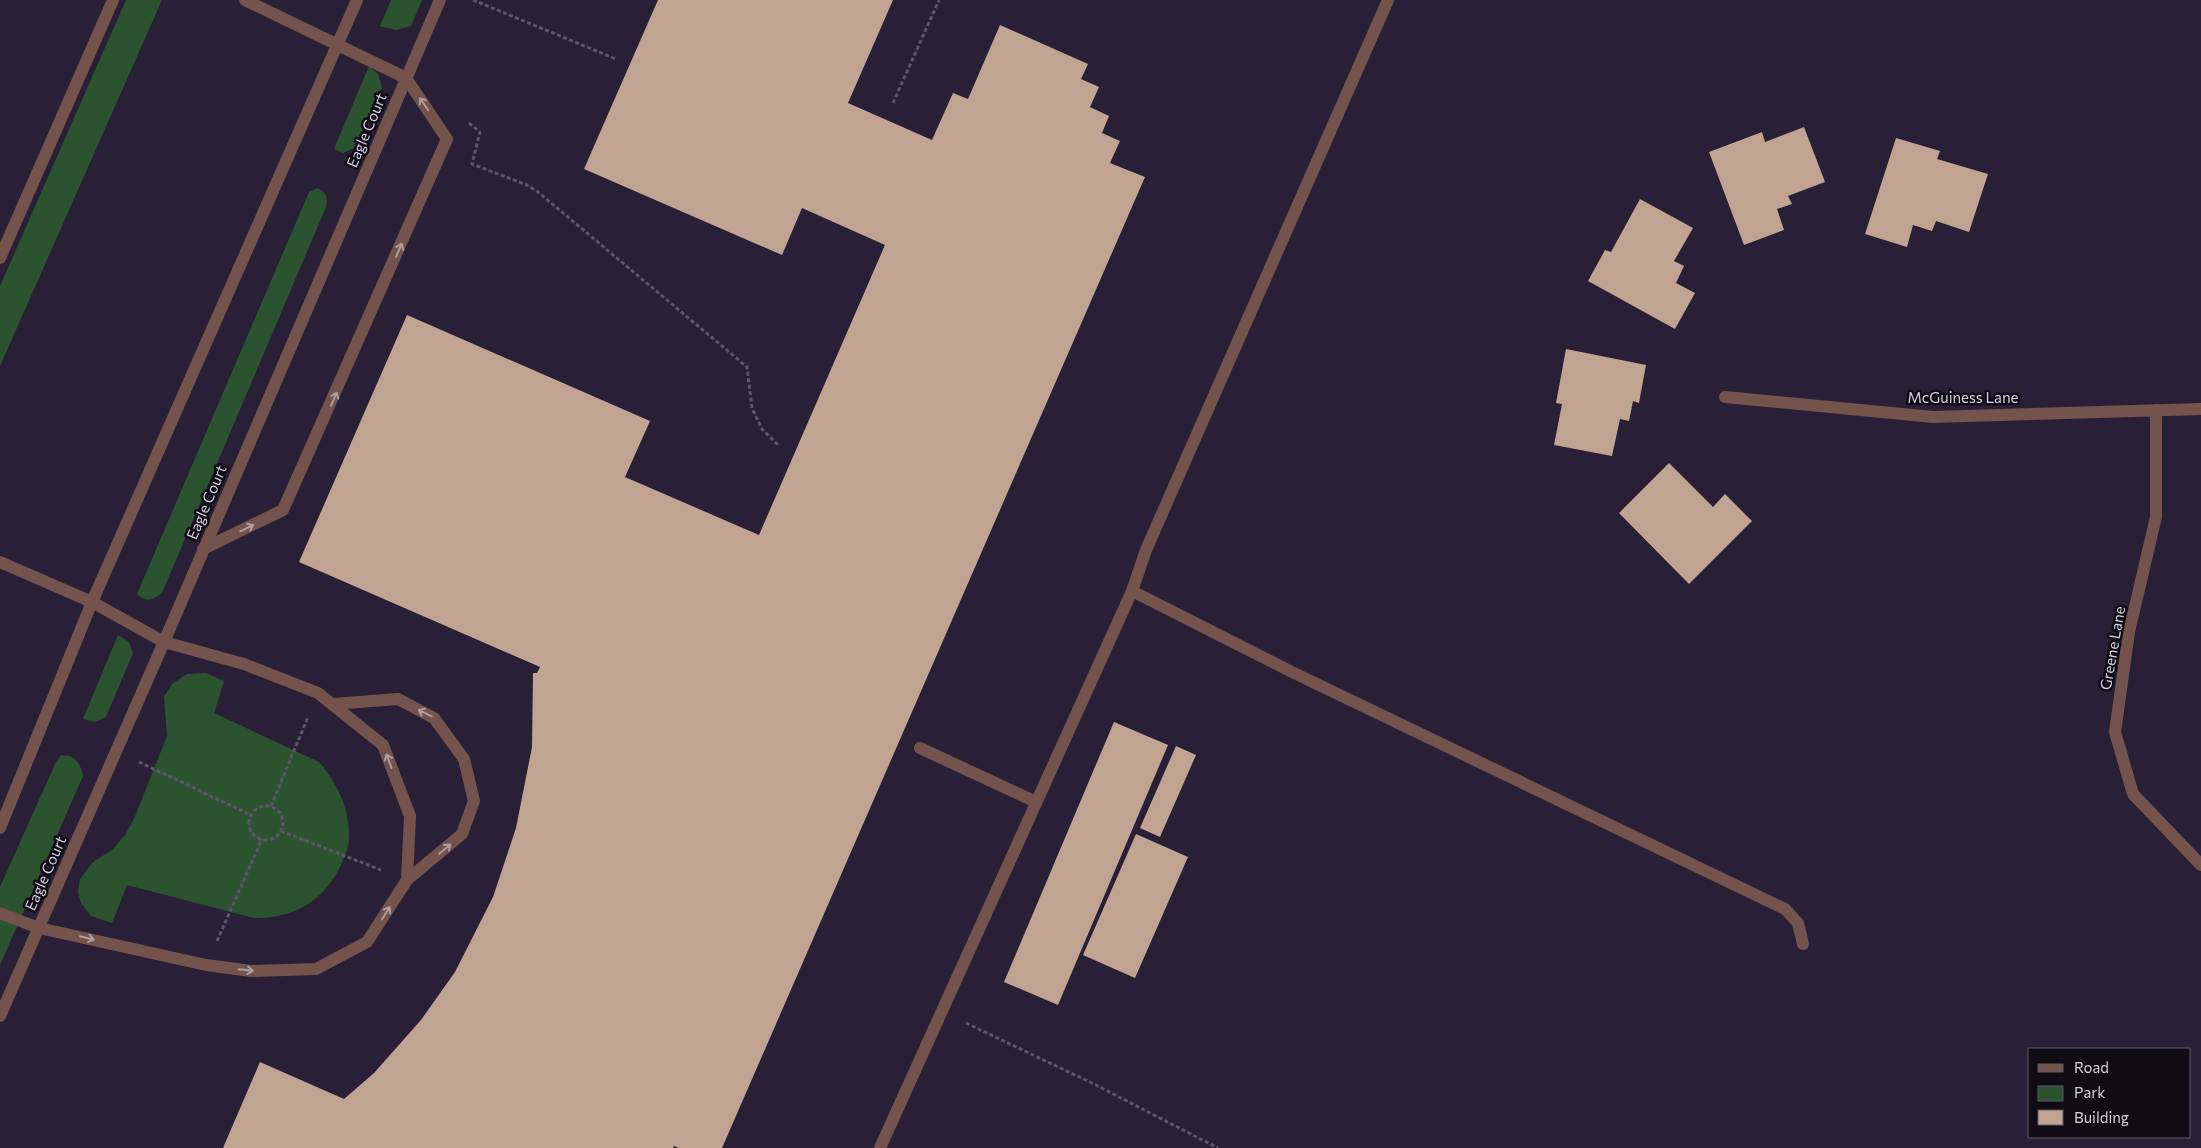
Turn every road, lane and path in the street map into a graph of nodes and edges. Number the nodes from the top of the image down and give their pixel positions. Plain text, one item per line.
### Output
1 (113, 0) edge
2 (245, 0) edge
3 (357, 0) edge
4 (440, 0) edge
5 (473, 0) edge
6 (939, 0) edge
7 (1388, 0) edge
8 (337, 46) junction
9 (616, 59) dead end
10 (406, 78) junction
11 (893, 104) dead end
12 (466, 121) dead end
13 (0, 258) edge
14 (1725, 398) dead end
15 (2201, 409) edge
16 (2156, 410) junction
17 (778, 445) dead end
18 (204, 549) junction
19 (0, 562) edge
20 (1132, 591) junction
21 (92, 602) junction
22 (164, 642) junction
23 (318, 693) junction
24 (333, 704) junction
25 (920, 748) dead end
26 (116, 752) junction
27 (1036, 802) junction
28 (271, 806) junction
29 (252, 814) junction
30 (0, 828) edge
31 (282, 830) junction
32 (262, 839) junction
33 (2201, 865) edge
34 (407, 880) junction
35 (0, 913) edge
36 (39, 928) junction
37 (1803, 944) dead end
38 (206, 965) junction
39 (942, 1012) junction
40 (0, 1016) edge
41 (880, 1148) edge
42 (1218, 1148) edge

1 - 13 street
2 - 8 street
3 - 8 street
4 - 10 street, Eagle Court
5 - 9 path
6 - 11 path
7 - 20 street
8 - 10 street
8 - 21 street
10 - 18 street, Eagle Court
18 -> 10 street
12 - 17 path
14 - 16 street, McGuiness Lane
15 - 16 street, McGuiness Lane
16 - 33 street, Greene Lane
18 - 22 street, Eagle Court
19 - 21 street
20 - 27 street
20 - 37 street
21 - 22 street
21 - 30 street
22 - 23 street
22 - 26 street, Eagle Court
23 - 24 street
23 - 28 path
34 -> 24 street
34 -> 24 street
25 - 27 street
26 - 29 path
26 - 36 street, Eagle Court
27 - 39 street
28 - 29 path
28 - 31 path
29 - 32 path
31 - 32 path
31 - 34 path
32 - 38 path
38 -> 34 street
35 - 36 street
36 -> 38 street
36 - 40 street, Eagle Court
39 - 41 street
39 - 42 path

